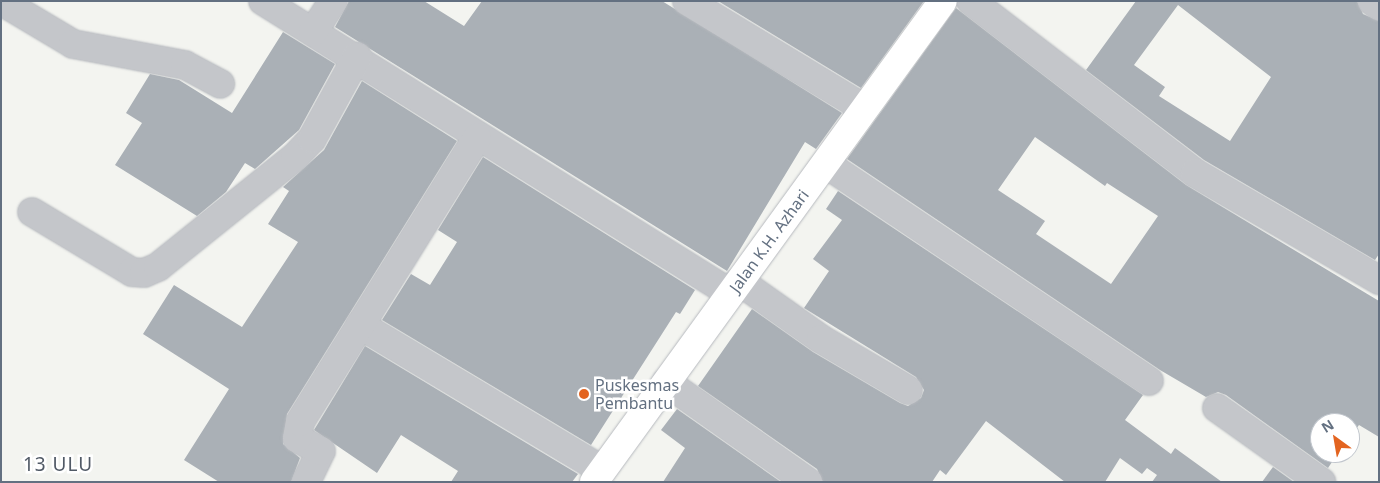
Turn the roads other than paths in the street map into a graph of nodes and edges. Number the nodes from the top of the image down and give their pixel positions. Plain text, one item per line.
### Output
1 (1, 1) edge
2 (263, 1) edge
3 (333, 1) edge
4 (688, 1) edge
5 (943, 1) edge
6 (971, 1) edge
7 (1372, 1) edge
8 (1379, 6) edge
9 (313, 32) junction
10 (357, 57) junction
11 (220, 84) dead end
12 (865, 109) junction
13 (477, 138) junction
14 (826, 164) junction
15 (32, 212) dead end
16 (1379, 280) edge
17 (735, 287) junction
18 (360, 325) junction
19 (1149, 381) dead end
20 (666, 382) junction
21 (908, 390) dead end
22 (1217, 408) dead end
23 (598, 476) edge
24 (306, 482) edge
25 (808, 482) edge
26 (1321, 482) edge

1 - 11 street
2 - 9 street
3 - 9 street
4 - 12 street
5 - 12 street, Jalan K.H. Azhari
6 - 16 street
7 - 8 street
9 - 10 street
10 - 13 street
10 - 15 street
12 - 14 street, Jalan K.H. Azhari
13 - 17 street
13 - 18 street
14 - 17 street, Jalan K.H. Azhari
14 - 19 street
17 - 20 street, Jalan K.H. Azhari
17 - 21 street
18 - 23 street
18 - 24 street
20 - 23 street, Jalan K.H. Azhari
20 - 25 street
22 - 26 street

